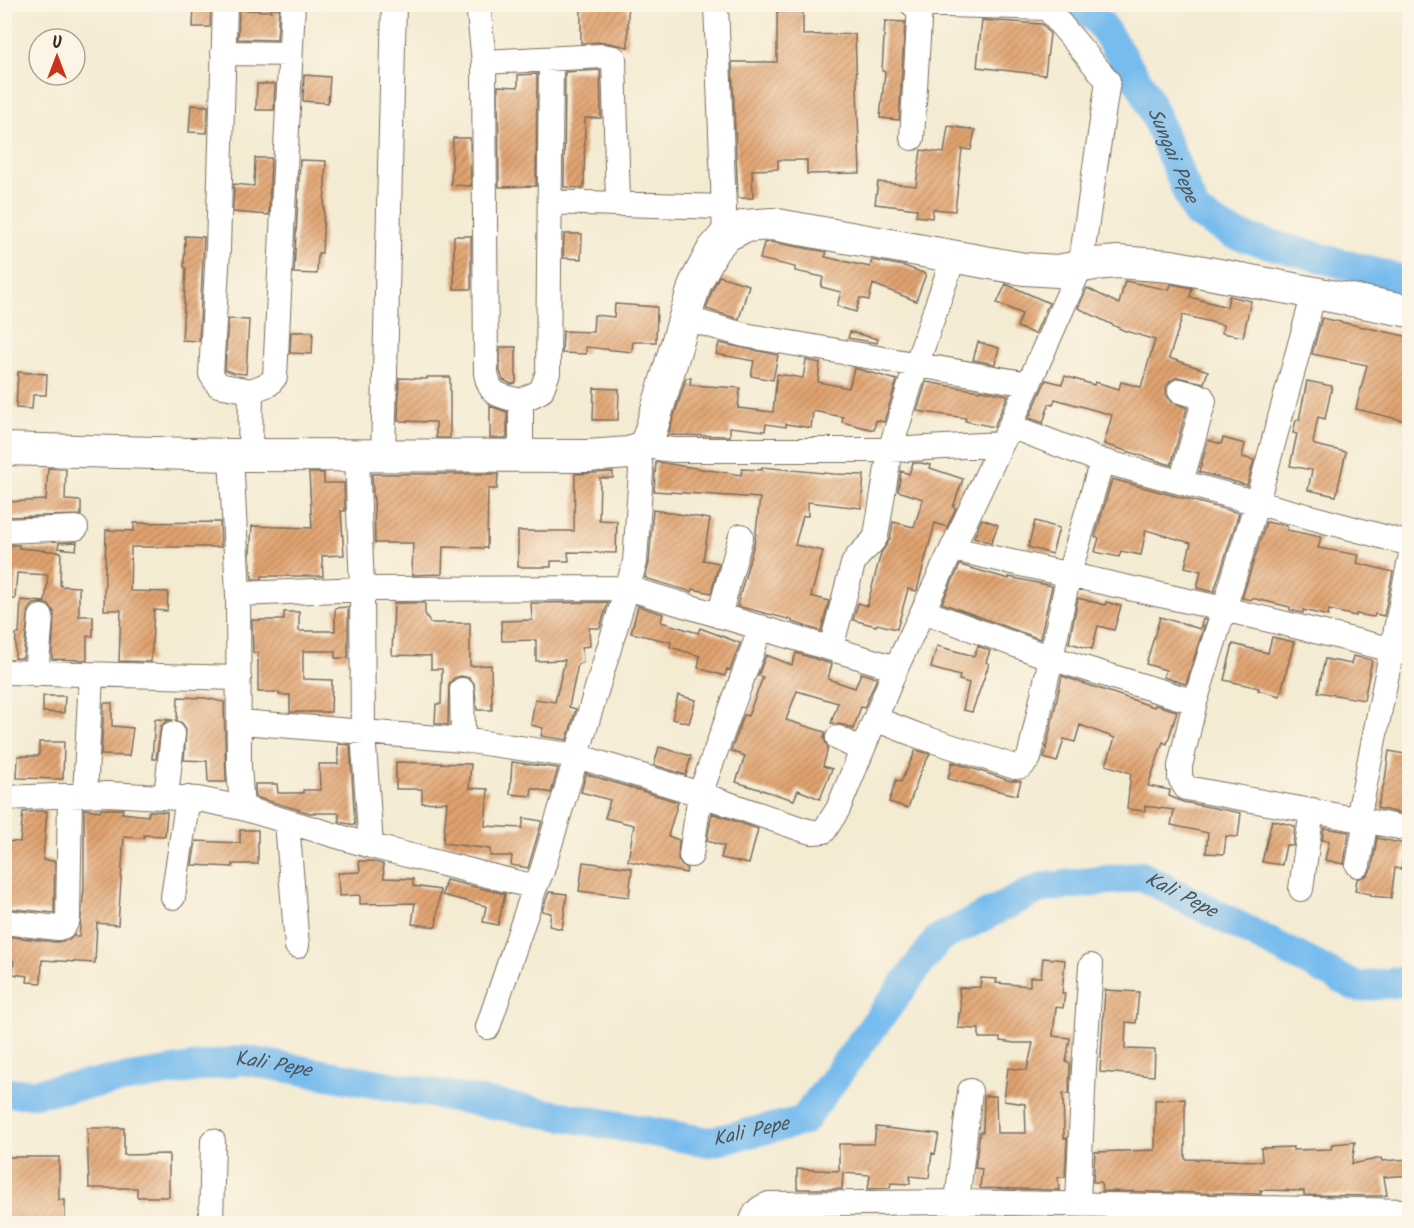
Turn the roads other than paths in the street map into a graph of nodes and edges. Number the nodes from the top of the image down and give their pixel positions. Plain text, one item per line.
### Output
1 (225, 4) edge
2 (293, 4) edge
3 (394, 4) edge
4 (478, 4) edge
5 (716, 4) edge
6 (912, 4) edge
7 (920, 5) edge
8 (223, 53) junction
9 (290, 54) junction
10 (551, 59) junction
11 (484, 62) junction
12 (912, 138) dead end
13 (550, 202) junction
14 (618, 203) junction
15 (724, 222) junction
16 (954, 256) junction
17 (1080, 268) junction
18 (1314, 293) junction
19 (1410, 311) edge
20 (684, 318) junction
21 (916, 366) junction
22 (1029, 384) junction
23 (1180, 391) dead end
24 (251, 392) junction
25 (521, 401) junction
26 (1005, 435) junction
27 (642, 446) junction
28 (4, 449) edge
29 (890, 450) junction
30 (240, 455) junction
31 (521, 455) junction
32 (370, 456) junction
33 (1102, 461) junction
34 (1181, 482) junction
35 (1257, 502) junction
36 (76, 528) dead end
37 (4, 531) edge
38 (741, 536) dead end
39 (1410, 544) edge
40 (953, 549) junction
41 (1410, 559) edge
42 (1069, 574) junction
43 (627, 588) junction
44 (362, 589) junction
45 (238, 594) junction
46 (1224, 609) junction
47 (923, 611) junction
48 (719, 616) junction
49 (41, 617) dead end
50 (761, 627) junction
51 (831, 648) junction
52 (1400, 652) edge
53 (1051, 658) junction
54 (896, 669) junction
55 (4, 672) edge
56 (36, 674) junction
57 (91, 676) junction
58 (239, 678) junction
59 (462, 690) dead end
60 (1195, 702) junction
61 (875, 719) junction
62 (240, 722) junction
63 (363, 733) junction
64 (173, 734) dead end
65 (838, 738) dead end
66 (463, 740) junction
67 (862, 750) junction
68 (577, 756) junction
69 (700, 794) junction
70 (77, 796) junction
71 (177, 797) junction
72 (4, 798) edge
73 (242, 808) junction
74 (1312, 810) junction
75 (1362, 820) junction
76 (287, 822) junction
77 (1410, 829) edge
78 (370, 846) junction
79 (692, 855) dead end
80 (1358, 865) dead end
81 (535, 887) junction
82 (1301, 889) dead end
83 (173, 897) dead end
84 (4, 922) edge
85 (297, 946) dead end
86 (1090, 966) dead end
87 (488, 1027) dead end
88 (970, 1091) dead end
89 (213, 1141) dead end
90 (957, 1202) junction
91 (1410, 1212) edge
92 (1077, 1214) edge
93 (1350, 1217) edge
94 (211, 1224) edge
95 (751, 1224) edge

1 - 8 street
2 - 9 street
3 - 32 street
4 - 11 street
5 - 15 street
6 - 7 street
7 - 12 street
7 - 17 street
8 - 9 street
8 - 24 street
9 - 24 street
10 - 11 street
10 - 13 street
10 - 14 street
11 - 25 street
13 - 14 street
13 - 25 street
14 - 15 street
15 - 16 main road
15 - 20 main road
16 - 17 main road
16 - 21 street
17 - 18 main road
17 - 22 street
18 - 19 main road
18 - 35 street
20 - 21 street
20 - 27 main road
21 - 22 street
21 - 29 street
22 - 26 street
23 - 34 street
24 - 30 street
25 - 31 street
26 - 29 street
26 - 33 street
26 - 40 street
27 - 29 street
27 - 31 main road
27 - 43 street
28 - 30 main road
29 - 51 street
30 - 32 main road
30 - 45 street
31 - 32 main road
32 - 44 street
33 - 34 street
33 - 42 street
34 - 35 street
35 - 39 street
35 - 46 street
36 - 37 street
38 - 48 street
40 - 42 street
40 - 47 street
41 - 52 street
42 - 46 street
42 - 53 street
43 - 44 street
43 - 48 street
43 - 68 street
44 - 45 street
44 - 63 street
45 - 58 street
46 - 52 street
46 - 60 street
47 - 53 street
47 - 54 street
48 - 50 street
49 - 56 street
50 - 51 street
50 - 69 street
51 - 54 street
52 - 75 street
53 - 60 street
53 - 61 street
54 - 61 street
55 - 56 street
56 - 57 street
57 - 58 street
57 - 70 street
58 - 62 street
59 - 66 street
60 - 74 street
61 - 67 street
62 - 63 street
62 - 73 street
63 - 66 street
63 - 78 street
64 - 71 street
65 - 67 street
66 - 68 street
67 - 69 street
68 - 69 street
68 - 81 street
69 - 79 street
70 - 71 street
70 - 72 street
70 - 84 street
71 - 73 street
71 - 83 street
73 - 76 street
74 - 75 street
74 - 82 street
75 - 77 street
75 - 80 street
76 - 78 street
76 - 85 street
78 - 81 street
81 - 87 street
86 - 92 street
88 - 90 street
89 - 94 street
90 - 92 street
90 - 95 street
91 - 93 street
92 - 93 street

